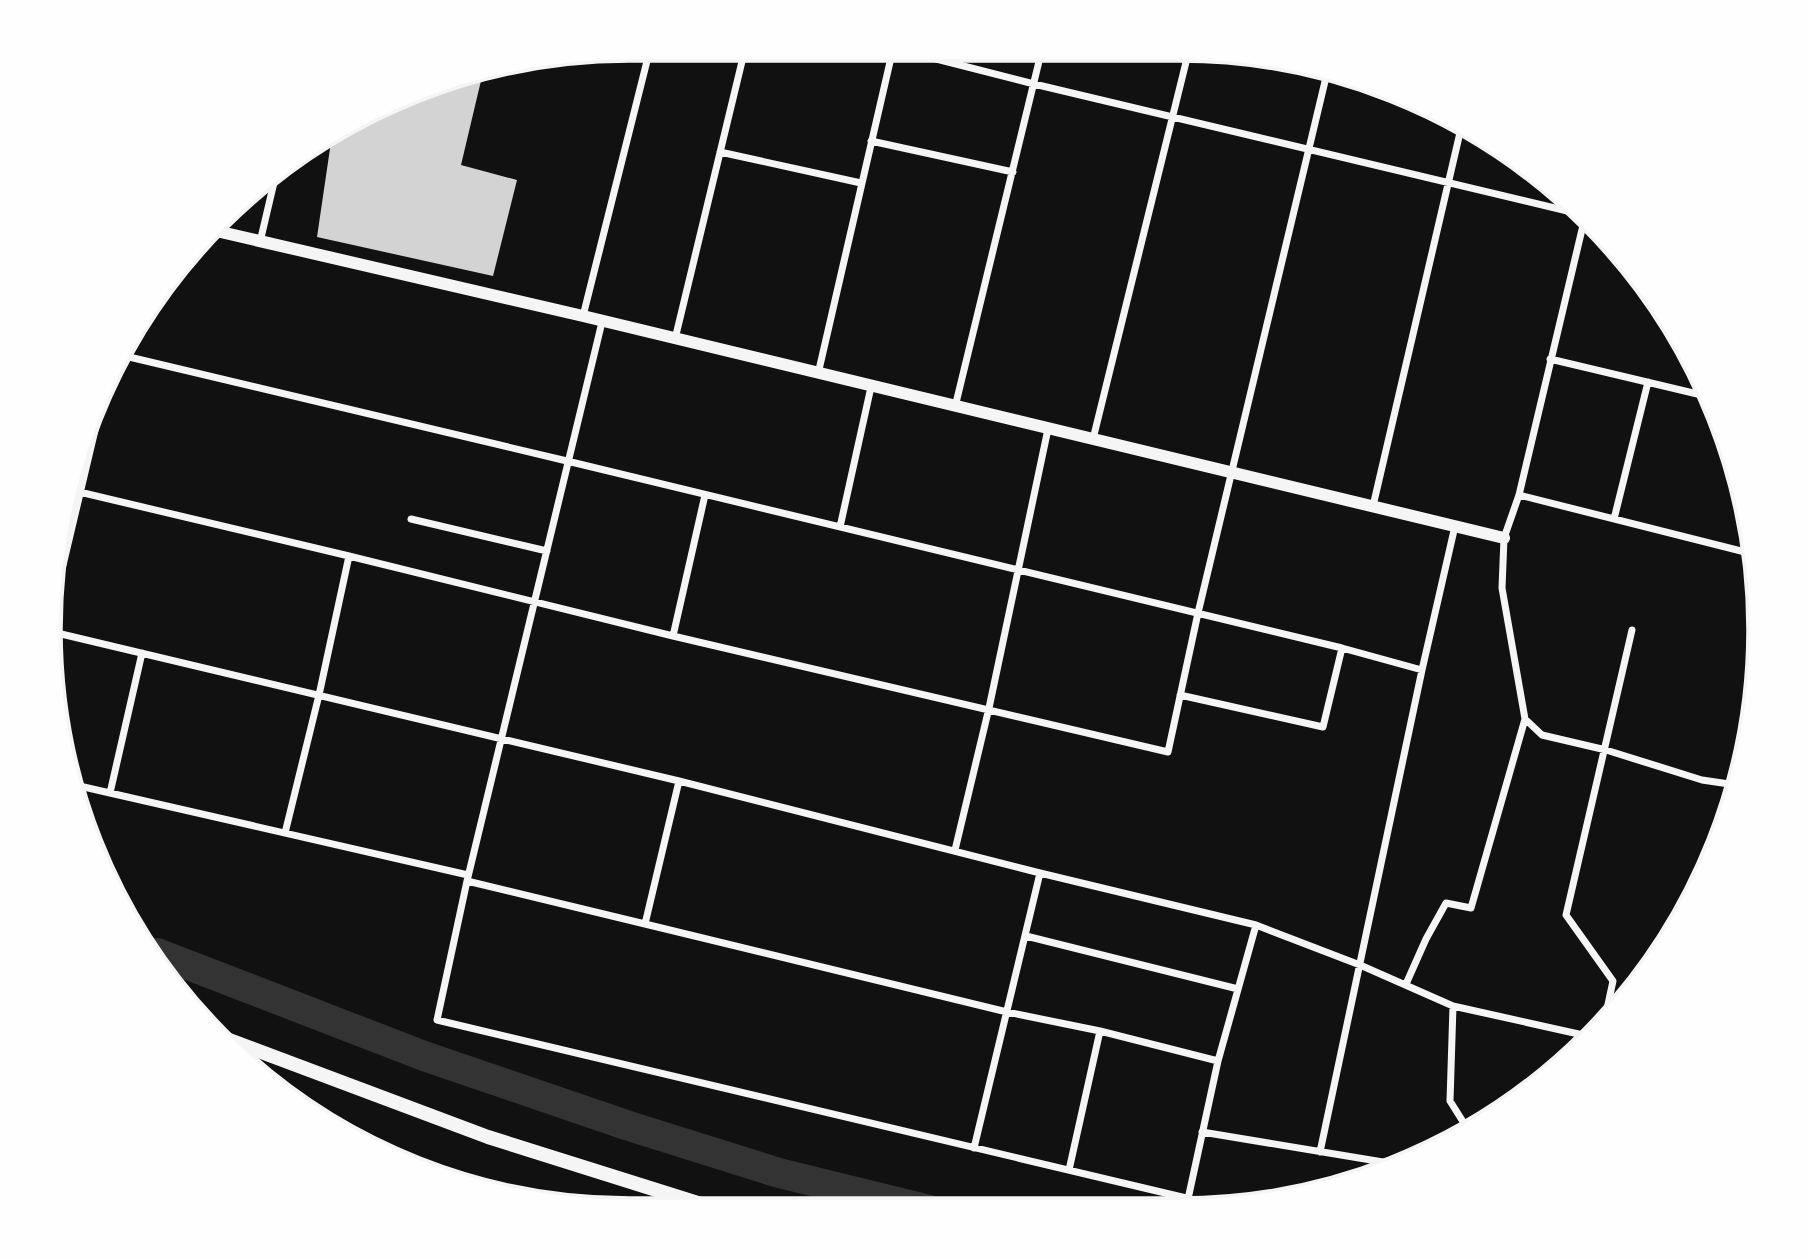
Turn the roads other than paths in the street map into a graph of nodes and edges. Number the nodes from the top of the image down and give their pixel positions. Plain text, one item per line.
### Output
1 (647, 61) edge
2 (742, 61) edge
3 (892, 61) edge
4 (943, 61) edge
5 (1039, 61) edge
6 (1186, 61) edge
7 (1325, 81) edge
8 (1034, 84) junction
9 (1172, 116) junction
10 (1460, 135) edge
11 (871, 141) junction
12 (1309, 149) junction
13 (720, 152) junction
14 (1013, 172) junction
15 (861, 183) junction
16 (1450, 183) junction
17 (273, 188) edge
18 (1566, 213) edge
19 (1584, 231) edge
20 (223, 233) edge
21 (260, 242) junction
22 (583, 316) junction
23 (602, 321) junction
24 (675, 339) junction
25 (131, 357) edge
26 (1550, 359) junction
27 (818, 374) junction
28 (1648, 382) junction
29 (871, 387) junction
30 (1696, 394) edge
31 (955, 407) junction
32 (1048, 429) junction
33 (1093, 439) junction
34 (93, 441) edge
35 (567, 461) junction
36 (1232, 472) junction
37 (79, 492) edge
38 (82, 493) junction
39 (705, 495) junction
40 (1519, 495) junction
41 (1373, 506) junction
42 (411, 519) dead end
43 (1614, 519) junction
44 (1455, 526) junction
45 (840, 527) junction
46 (1504, 538) junction
47 (547, 551) junction
48 (1742, 551) edge
49 (66, 556) edge
50 (349, 556) junction
51 (1018, 570) junction
52 (536, 601) junction
53 (1198, 613) junction
54 (1632, 630) dead end
55 (61, 634) edge
56 (673, 636) junction
57 (1342, 648) junction
58 (142, 653) junction
59 (1422, 670) junction
60 (319, 695) junction
61 (1180, 695) junction
62 (989, 708) junction
63 (1525, 719) junction
64 (503, 739) junction
65 (1606, 750) junction
66 (679, 781) junction
67 (1726, 784) edge
68 (84, 787) edge
69 (110, 793) junction
70 (285, 833) junction
71 (955, 850) junction
72 (1040, 873) junction
73 (467, 878) junction
74 (645, 924) junction
75 (1256, 925) junction
76 (1026, 936) junction
77 (1360, 965) junction
78 (1406, 984) junction
79 (1238, 989) junction
80 (1608, 1002) edge
81 (1453, 1006) junction
82 (1007, 1012) junction
83 (1100, 1031) junction
84 (1578, 1034) edge
85 (243, 1045) edge
86 (1218, 1062) junction
87 (1463, 1122) edge
88 (1202, 1132) junction
89 (974, 1148) junction
90 (1320, 1152) junction
91 (1379, 1161) edge
92 (1069, 1170) junction
93 (682, 1198) edge
94 (1184, 1198) edge
95 (1188, 1198) edge

1 - 22 street
2 - 13 street
3 - 11 street
4 - 8 street
5 - 8 street
6 - 9 street
7 - 12 street
8 - 9 street
8 - 14 street
9 - 12 street
9 - 33 street
10 - 16 street
11 - 14 street
11 - 15 street
12 - 16 street
12 - 36 street
13 - 15 street
13 - 24 street
14 - 31 street
15 - 27 street
16 - 18 street
16 - 41 street
17 - 21 street
19 - 26 street
20 - 21 street
21 - 22 street
22 - 23 street
23 - 24 street
23 - 35 street
24 - 27 street
25 - 35 street
26 - 28 street
26 - 40 street
27 - 29 street
28 - 30 street
28 - 43 street
29 - 31 street
29 - 45 street
31 - 32 street
32 - 33 street
32 - 51 street
33 - 36 street
34 - 38 street
35 - 39 street
35 - 47 street
36 - 41 street
36 - 53 street
37 - 38 street
38 - 49 street
38 - 50 street
39 - 45 street
39 - 56 street
40 - 43 street
40 - 46 street
41 - 44 street
42 - 47 street
43 - 48 street
44 - 46 street
44 - 59 street
45 - 51 street
46 - 63 street
47 - 52 street
50 - 52 street
50 - 60 street
51 - 53 street
51 - 62 street
52 - 56 street
52 - 64 street
53 - 57 street
53 - 61 street
54 - 65 street
55 - 58 street
56 - 62 street
57 - 59 street
57 - 61 street
58 - 60 street
58 - 69 street
59 - 77 street
60 - 64 street
60 - 70 street
61 - 62 street
62 - 71 street
63 - 65 street
63 - 78 street
64 - 66 street
64 - 73 street
65 - 67 street
65 - 80 street
66 - 71 street
66 - 74 street
68 - 69 street
69 - 70 street
70 - 73 street
71 - 72 street
72 - 75 street
72 - 76 street
73 - 74 street
73 - 89 street
74 - 82 street
75 - 77 street
75 - 79 street
76 - 79 street
76 - 82 street
77 - 78 street
77 - 90 street
78 - 81 street
79 - 86 street
81 - 84 street
81 - 87 street
82 - 83 street
82 - 89 street
83 - 86 street
83 - 92 street
85 - 93 main road
86 - 88 street
88 - 90 street
88 - 95 street
89 - 92 street
90 - 91 street
92 - 94 street

